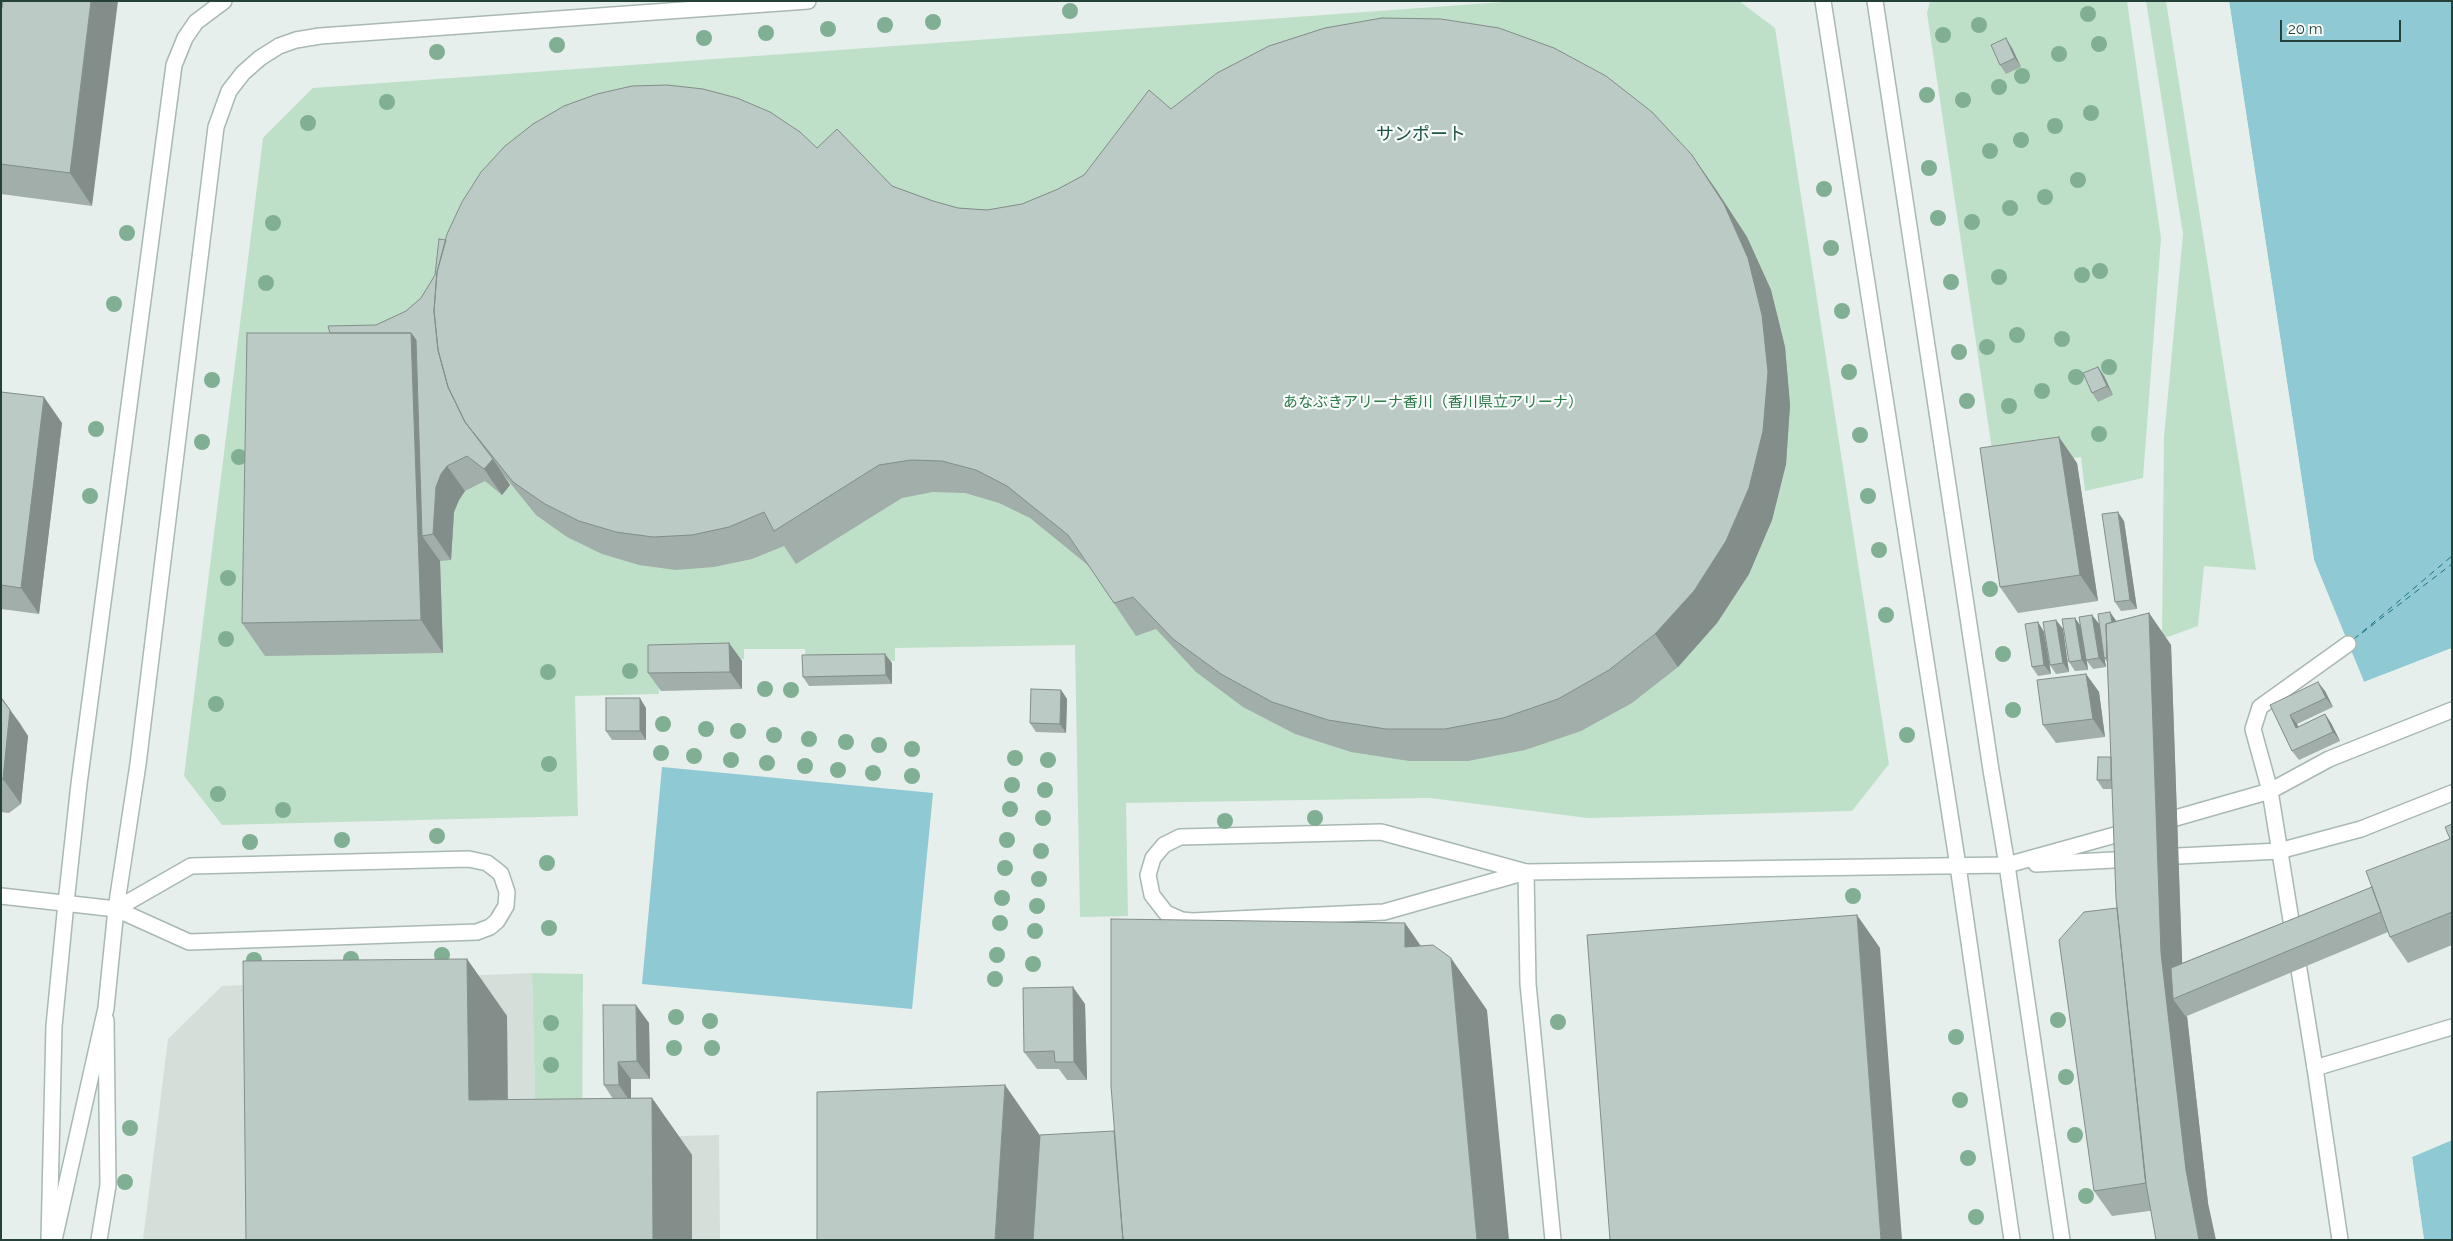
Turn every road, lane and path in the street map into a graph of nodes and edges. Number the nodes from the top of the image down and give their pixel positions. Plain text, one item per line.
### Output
1 (224, 1) edge
2 (808, 1) edge
3 (1823, 1) edge
4 (1875, 1) edge
5 (2348, 644) dead end
6 (2452, 710) edge
7 (2270, 791) junction
8 (2452, 793) edge
9 (2279, 851) junction
10 (2007, 865) junction
11 (1958, 866) junction
12 (1526, 872) junction
13 (1, 896) edge
14 (66, 903) junction
15 (116, 909) junction
16 (106, 1008) junction
17 (2452, 1027) edge
18 (2315, 1068) junction
19 (49, 1240) edge
20 (54, 1240) edge
21 (99, 1240) edge
22 (1552, 1240) edge
23 (2012, 1240) edge
24 (2062, 1240) edge
25 (2340, 1240) edge

1 - 14 street
2 - 15 street
3 - 11 street
4 - 10 street
5 - 7 street
6 - 7 street
7 - 9 street
7 - 10 street
8 - 9 street
9 - 10 street
9 - 18 street
10 - 11 street
10 - 24 street
11 - 12 street
11 - 23 street
12 - 12 street
12 - 22 street
13 - 14 street
14 - 15 street
14 - 19 street
15 - 15 street
15 - 16 street
16 - 20 street
16 - 21 street
17 - 18 street
18 - 25 street

